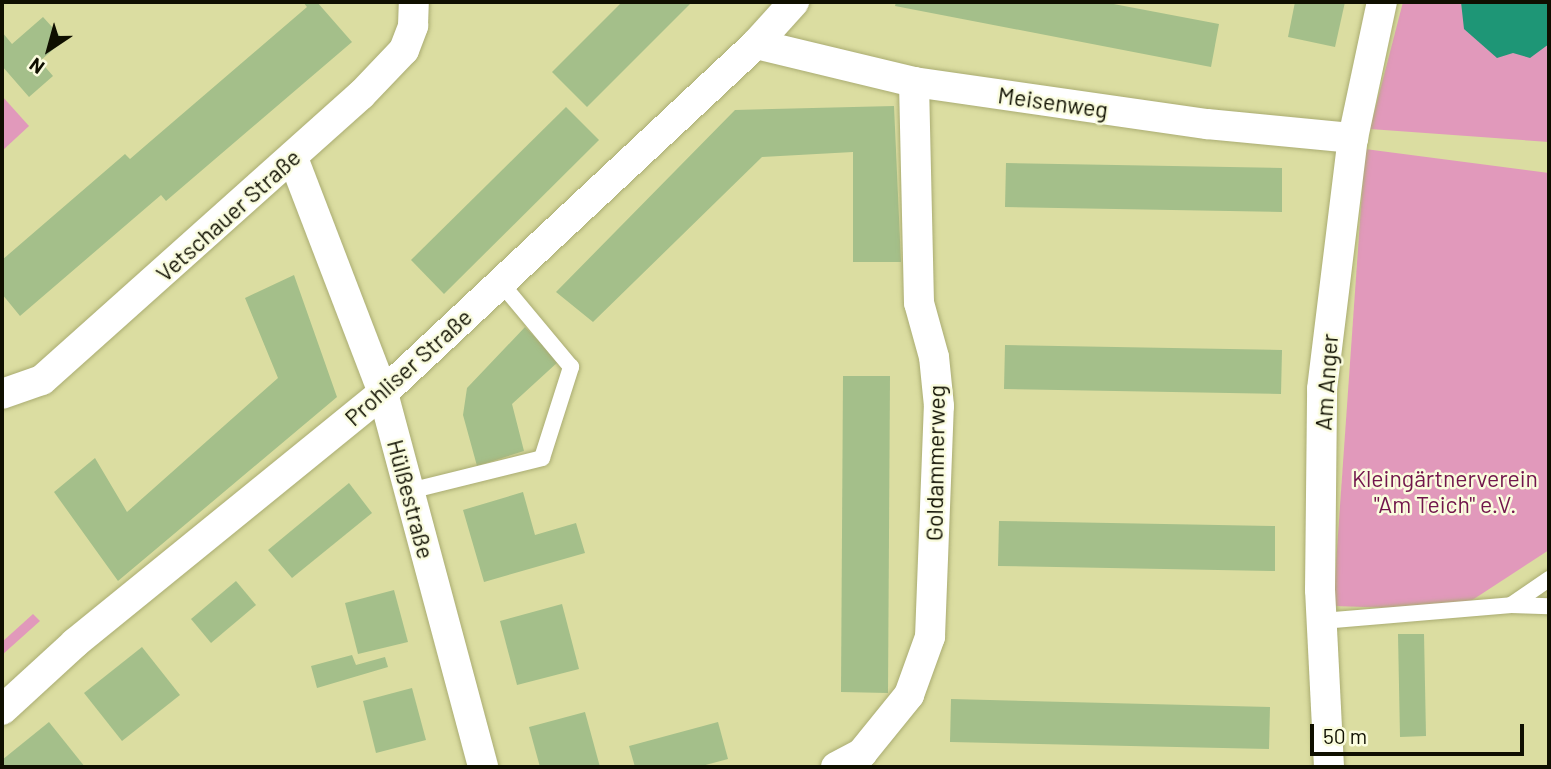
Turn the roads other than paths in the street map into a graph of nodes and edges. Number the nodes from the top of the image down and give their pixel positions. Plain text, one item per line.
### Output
1 (414, 2) edge
2 (794, 2) edge
3 (1382, 2) edge
4 (756, 44) junction
5 (914, 82) junction
6 (1353, 138) junction
7 (293, 158) junction
8 (501, 283) junction
9 (383, 393) junction
10 (2, 394) edge
11 (409, 491) junction
12 (1549, 579) edge
13 (1511, 605) junction
14 (1549, 606) edge
15 (1322, 621) junction
16 (2, 710) edge
17 (483, 767) edge
18 (836, 767) edge
19 (1329, 767) edge

1 - 7 street, Vetschauer Straße
2 - 4 street, Prohliser Straße
3 - 6 street, Am Anger
4 - 5 street, Meisenweg
4 - 8 street, Prohliser Straße
5 - 6 street, Meisenweg
5 - 18 street, Goldammerweg
6 - 15 street, Am Anger
7 - 9 street, Hülßestraße
7 - 10 street, Vetschauer Straße
8 - 9 street, Prohliser Straße
8 - 11 lane
9 - 11 street, Hülßestraße
9 - 16 street, Prohliser Straße
11 - 17 street, Hülßestraße
12 - 13 lane
13 - 14 lane
13 - 15 lane
15 - 19 street, Am Anger

